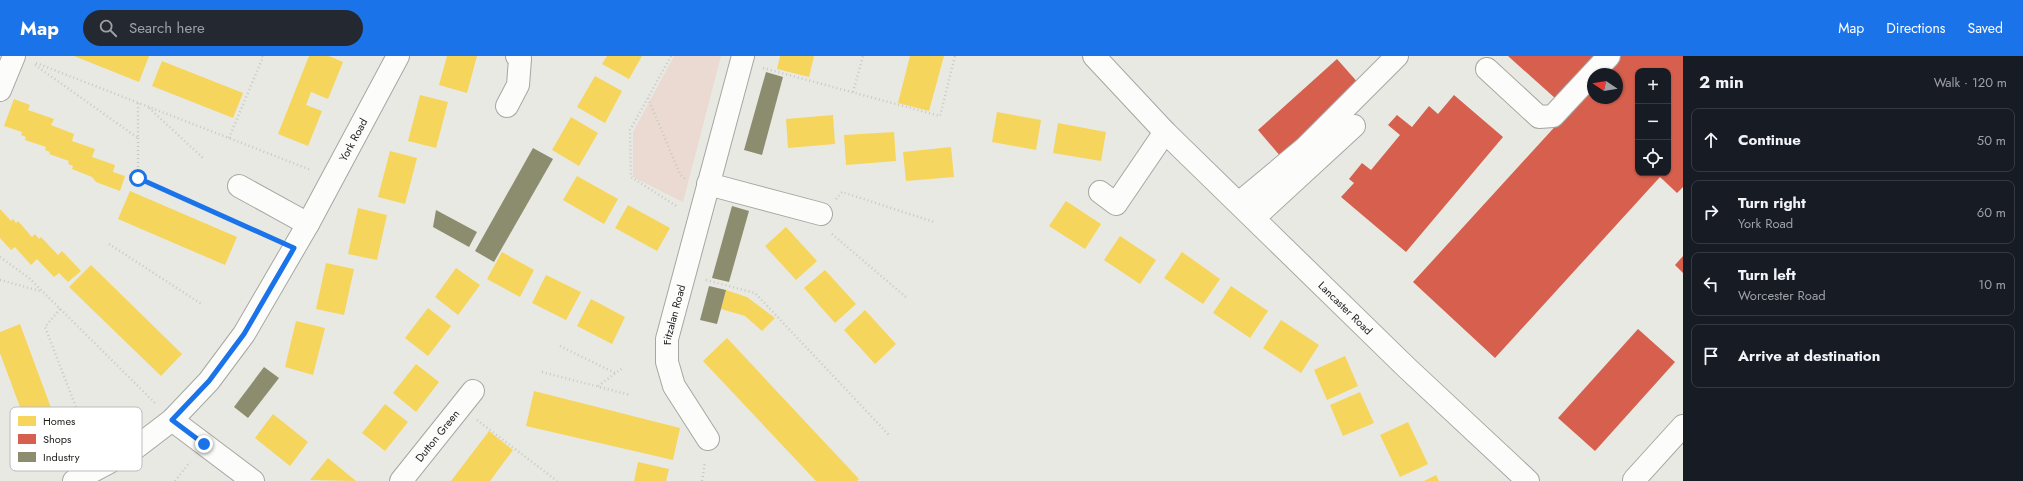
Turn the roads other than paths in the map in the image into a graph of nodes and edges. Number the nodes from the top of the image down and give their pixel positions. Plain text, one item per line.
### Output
1 (14, 56) edge
2 (398, 56) edge
3 (517, 56) edge
4 (1094, 56) edge
5 (1397, 56) edge
6 (1609, 56) edge
7 (742, 59) edge
8 (1487, 69) dead end
9 (0, 90) edge
10 (507, 106) dead end
11 (1354, 126) dead end
12 (1165, 132) junction
13 (239, 186) dead end
14 (707, 187) junction
15 (1100, 192) dead end
16 (1239, 203) junction
17 (821, 214) road end
18 (1254, 218) junction
19 (308, 224) junction
20 (466, 399) road end
21 (172, 420) junction
22 (1683, 426) edge
23 (708, 439) dead end
24 (142, 443) edge
25 (96, 471) edge
26 (1634, 480) edge
27 (74, 481) edge
28 (253, 481) edge
29 (401, 481) edge
30 (1528, 481) edge

1 - 9 street
2 - 19 street, York Road
3 - 10 street
4 - 12 street, Lancaster Road
5 - 16 street
6 - 8 street
7 - 14 street, Fitzalan Road
11 - 18 street
12 - 15 street
12 - 16 street, Lancaster Road
13 - 19 street
14 - 17 street
14 - 23 street, Fitzalan Road
16 - 18 street, Lancaster Road
18 - 30 street, Lancaster Road
19 - 21 street, York Road
20 - 29 street, Dutton Green
21 - 24 street, York Road
21 - 28 street
22 - 26 street
25 - 27 street, York Road

